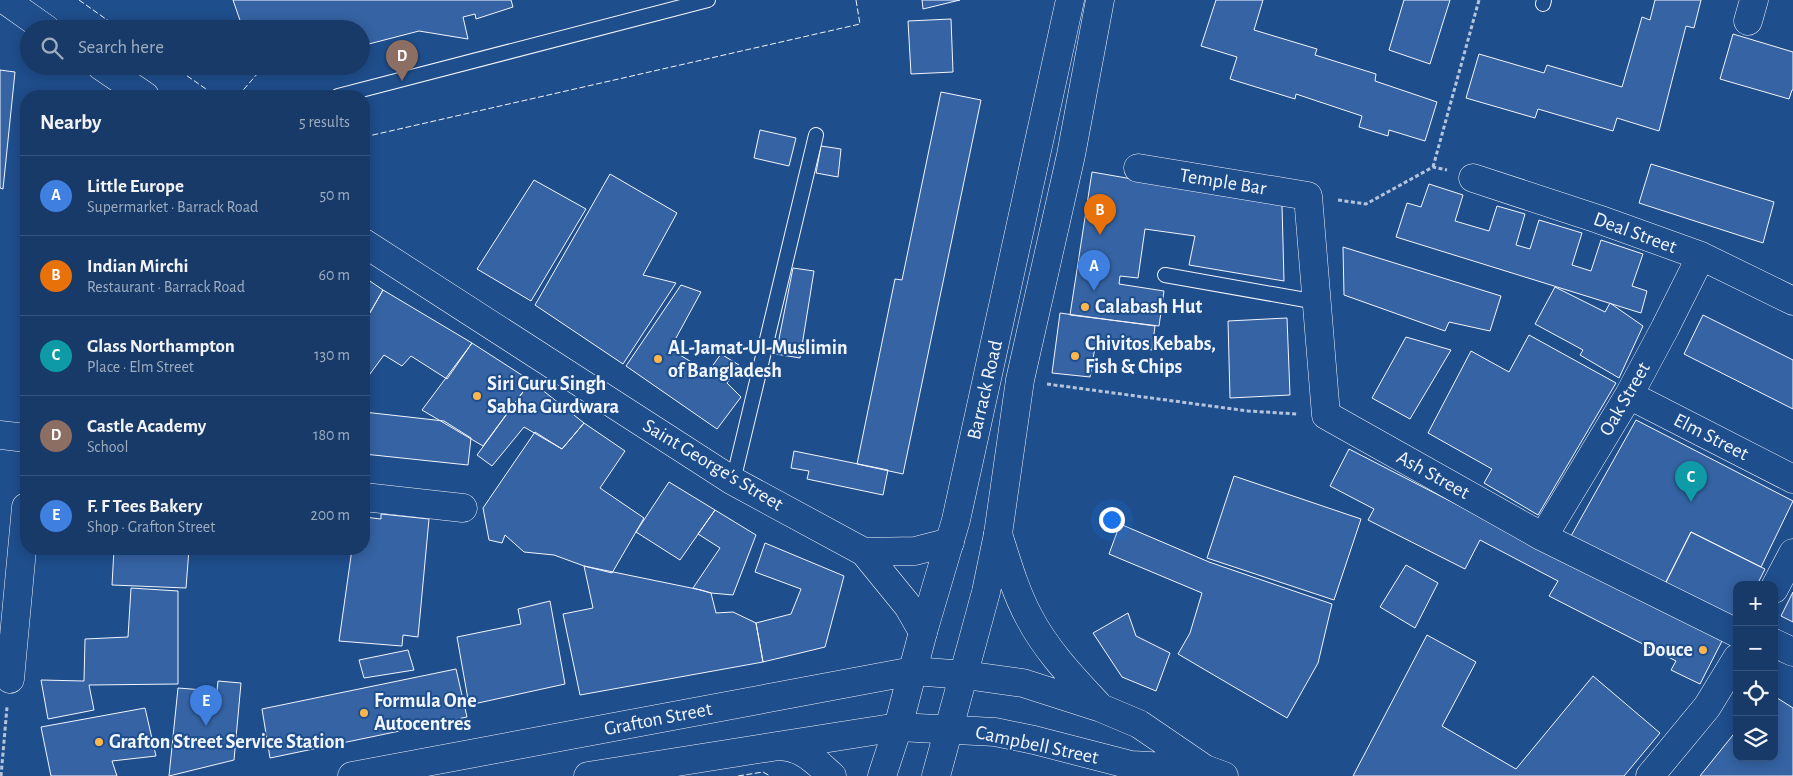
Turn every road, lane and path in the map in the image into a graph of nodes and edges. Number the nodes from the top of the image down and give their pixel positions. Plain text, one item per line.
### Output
1 (5, 0) edge
2 (708, 0) edge
3 (1070, 0) edge
4 (1100, 0) edge
5 (1478, 0) edge
6 (33, 20) edge
7 (114, 75) edge
8 (136, 90) edge
9 (361, 90) edge
10 (816, 135) dead end
11 (1433, 167) junction
12 (1138, 168) dead end
13 (1473, 178) joint
14 (1308, 196) junction
15 (370, 246) edge
16 (1701, 256) junction
17 (1165, 274) dead end
18 (1793, 301) edge
19 (1316, 302) junction
20 (1020, 380) junction
21 (1629, 394) junction
22 (1326, 415) junction
23 (0, 435) edge
24 (20, 437) edge
25 (1793, 479) edge
26 (733, 481) junction
27 (370, 498) edge
28 (463, 508) dead end
29 (998, 534) junction
30 (1542, 537) junction
31 (950, 542) junction
32 (864, 552) junction
33 (1793, 553) edge
34 (22, 555) edge
35 (1778, 581) edge
36 (1733, 631) edge
37 (923, 632) junction
38 (1778, 645) edge
39 (1793, 652) edge
40 (1733, 665) edge
41 (913, 671) junction
42 (965, 675) junction
43 (10, 679) joint
44 (1101, 708) junction
45 (898, 727) junction
46 (949, 729) junction
47 (777, 746) junction
48 (1214, 772) edge
49 (1, 776) edge
50 (352, 776) edge
51 (588, 776) edge
52 (832, 776) edge
53 (882, 776) edge
54 (936, 776) edge
55 (1650, 776) edge

1 - 6 main road
2 - 9 lane
3 - 31 main road, Barrack Road
4 - 20 main road, Barrack Road
5 - 11 path
7 - 8 main road
10 - 26 lane
11 - 13 path
11 - 14 path
12 - 14 main road, Temple Bar
13 - 16 main road, Deal Street
14 - 19 main road
15 - 26 main road, Saint George's Street
16 - 18 main road, Deal Street
16 - 21 main road, Oak Street
17 - 19 lane
19 - 22 main road
20 - 22 path
20 - 29 main road, Barrack Road
21 - 25 main road, Elm Street
21 - 30 main road, Oak Street
22 - 30 main road, Ash Street
23 - 24 main road
26 - 32 main road, Saint George's Street
27 - 28 main road
29 - 42 main road, Barrack Road
29 - 44 main road
30 - 36 main road, Ash Street
31 - 32 main road, Saint George's Street
31 - 37 main road, Barrack Road
32 - 37 main road, Saint George's Street
33 - 35 main road
34 - 43 main road
37 - 41 main road, Barrack Road
38 - 39 main road
40 - 55 main road
41 - 42 main road, Grafton Street
41 - 45 main road, Barrack Road
41 - 50 main road, Grafton Street
42 - 44 main road, Campbell Street
42 - 46 main road, Barrack Road
43 - 49 path
44 - 48 main road, Campbell Street
45 - 46 main road, Campbell Street
45 - 47 main road
45 - 53 main road, Barrack Road
46 - 48 main road, Campbell Street
46 - 54 main road, Barrack Road
47 - 51 main road
47 - 52 main road

